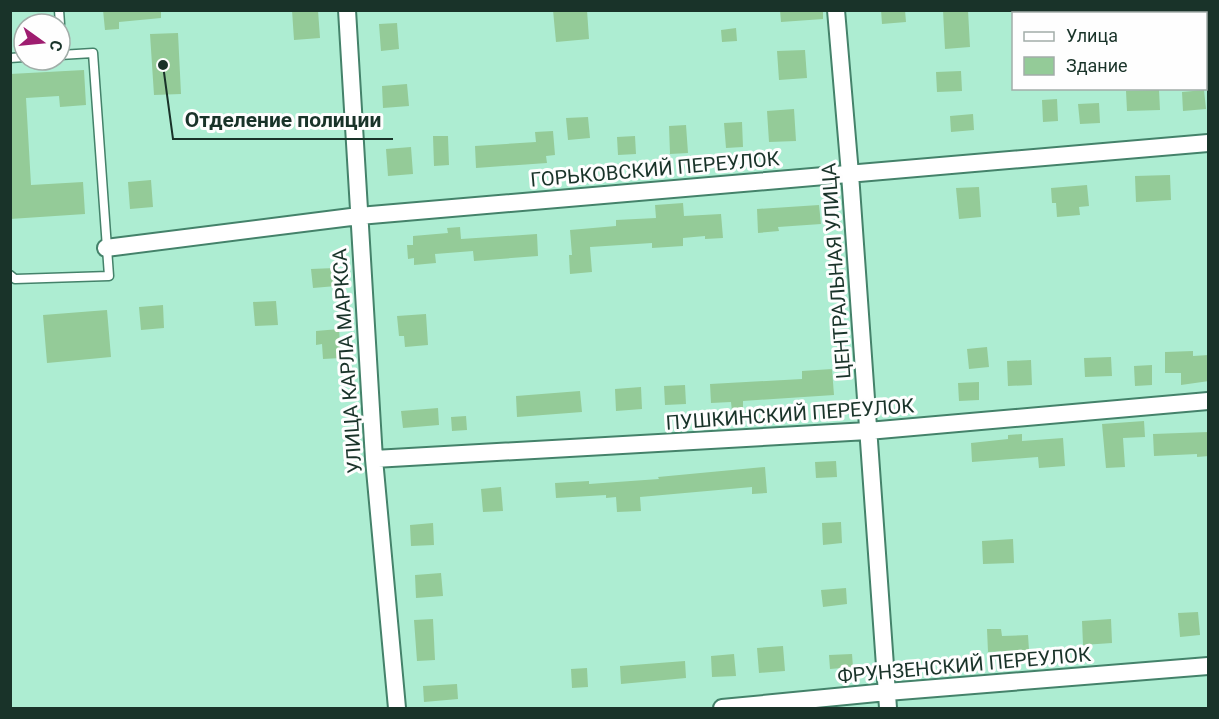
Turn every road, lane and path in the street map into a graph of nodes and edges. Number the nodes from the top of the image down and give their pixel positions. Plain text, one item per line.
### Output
1 (347, 10) edge
2 (836, 10) edge
3 (72, 54) edge
4 (1209, 143) edge
5 (850, 174) junction
6 (359, 216) junction
7 (106, 248) junction
8 (10, 275) edge
9 (1209, 401) edge
10 (868, 431) junction
11 (374, 459) junction
12 (1209, 666) edge
13 (887, 700) edge
14 (397, 708) edge
15 (722, 708) edge

1 - 6 street, УЛИЦА КАРЛА МАРКСА
2 - 5 street, ЦЕНТРАЛЬНАЯ УЛИЦА
3 - 7 lane
4 - 5 street, ГОРЬКОВСКИЙ ПЕРЕУЛОК
5 - 6 street, ГОРЬКОВСКИЙ ПЕРЕУЛОК
5 - 10 street, ЦЕНТРАЛЬНАЯ УЛИЦА
6 - 7 street, ГОРЬКОВСКИЙ ПЕРЕУЛОК
6 - 11 street, УЛИЦА КАРЛА МАРКСА
7 - 8 lane
9 - 10 street, ПУШКИНСКИЙ ПЕРЕУЛОК
10 - 11 street, ПУШКИНСКИЙ ПЕРЕУЛОК
10 - 13 street, ЦЕНТРАЛЬНАЯ УЛИЦА
11 - 14 street, УЛИЦА КАРЛА МАРКСА
12 - 13 street, ФРУНЗЕНСКИЙ ПЕРЕУЛОК
13 - 15 street, ФРУНЗЕНСКИЙ ПЕРЕУЛОК

